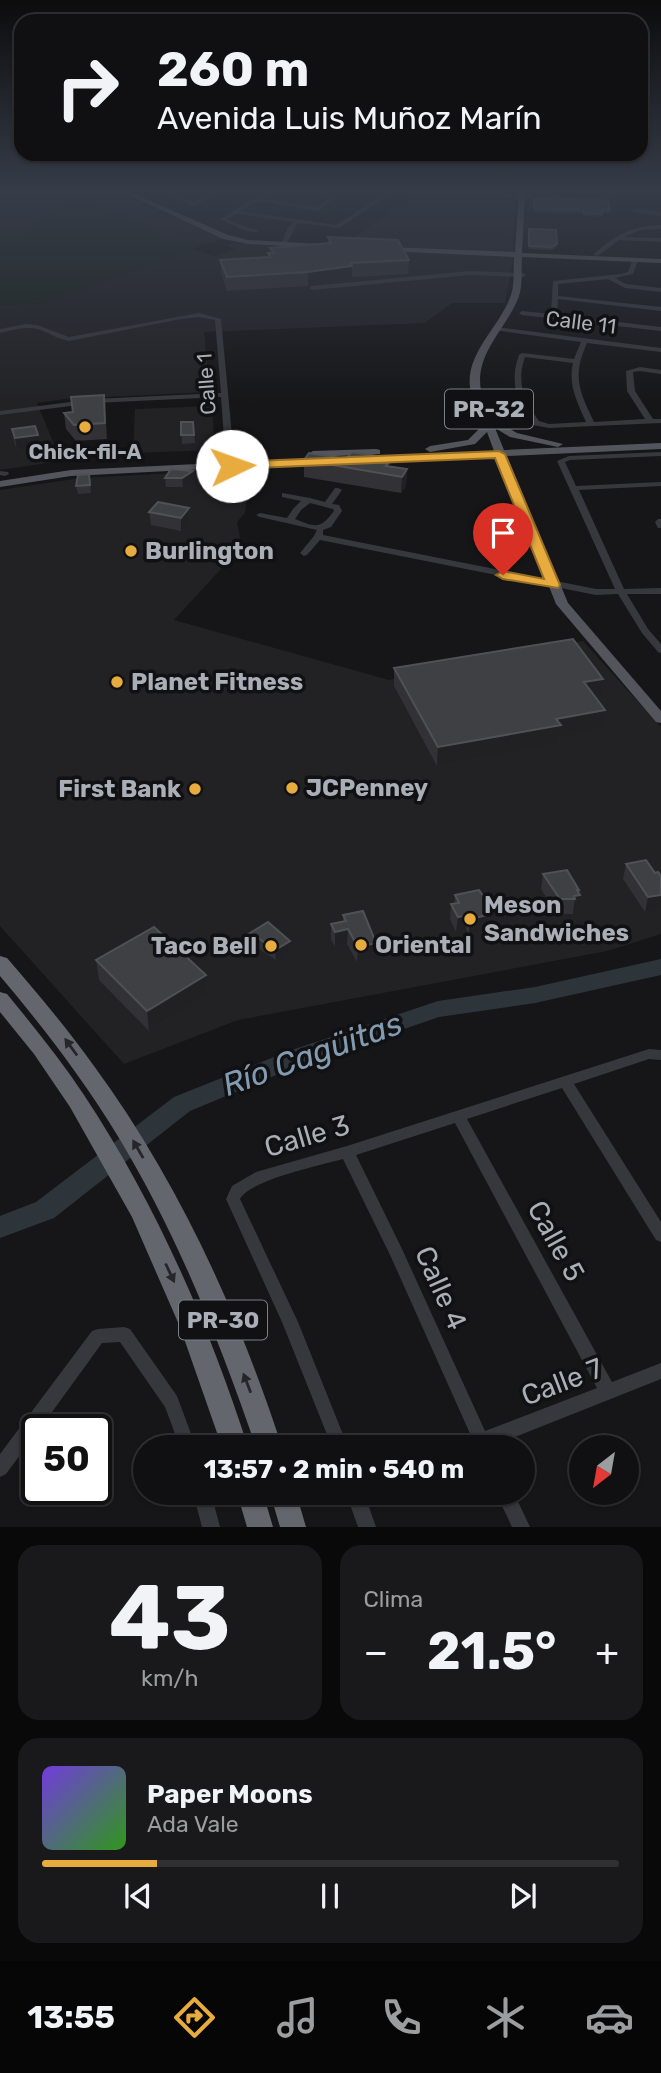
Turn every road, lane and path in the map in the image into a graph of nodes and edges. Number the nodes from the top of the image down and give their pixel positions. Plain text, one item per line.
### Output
1 (506, 262) edge
2 (519, 262) edge
3 (634, 262) edge
4 (609, 278) junction
5 (312, 288) dead end
6 (661, 290) edge
7 (554, 297) junction
8 (661, 309) edge
9 (522, 313) dead end
10 (554, 316) junction
11 (638, 326) junction
12 (661, 329) edge
13 (499, 330) junction
14 (0, 331) edge
15 (585, 340) junction
16 (630, 345) junction
17 (661, 349) edge
18 (575, 361) junction
19 (661, 372) edge
20 (225, 395) junction
21 (0, 413) edge
22 (650, 421) junction
23 (661, 421) edge
24 (591, 424) junction
25 (491, 425) junction
26 (661, 440) edge
27 (558, 444) junction
28 (661, 446) edge
29 (422, 450) junction
30 (501, 450) junction
31 (661, 454) edge
32 (231, 462) junction
33 (1, 476) edge
34 (661, 484) edge
35 (574, 488) junction
36 (338, 490) dead end
37 (285, 495) dead end
38 (310, 500) junction
39 (328, 503) junction
40 (260, 515) dead end
41 (295, 522) junction
42 (319, 533) junction
43 (304, 553) dead end
44 (557, 586) junction
45 (661, 591) edge
46 (622, 592) junction
47 (661, 650) edge
48 (661, 705) edge
49 (661, 719) edge
50 (0, 963) edge
51 (0, 999) edge
52 (661, 1055) edge
53 (566, 1083) junction
54 (458, 1116) junction
55 (347, 1152) junction
56 (661, 1235) edge
57 (661, 1371) edge
58 (608, 1391) junction
59 (183, 1435) edge
60 (231, 1435) edge
61 (265, 1435) edge
62 (336, 1435) edge
63 (479, 1435) edge
64 (504, 1435) edge
65 (0, 1468) edge
66 (205, 1505) edge
67 (254, 1505) edge
68 (287, 1505) edge
69 (359, 1505) edge
70 (511, 1505) edge
71 (211, 1527) edge
72 (260, 1527) edge
73 (293, 1527) edge
74 (367, 1527) edge
75 (521, 1527) edge

1 - 5 street
2 - 13 main road, PR-32
3 - 4 street
4 - 6 street
4 - 7 street
7 - 8 street
7 - 10 street
9 - 10 street
10 - 11 street
11 - 12 street
11 - 16 street
13 - 15 street, Calle 11
13 - 25 main road, PR-32
14 - 20 street, Calle 1
15 - 16 street, Calle 11
15 - 18 street
16 - 17 street, Calle 11
18 - 24 street
18 - 24 street
19 - 22 street
20 - 21 street
20 - 32 street, Calle 1
22 - 23 street
22 - 24 street
25 - 27 main road
25 - 29 main road
25 - 30 main road, PR-32
26 - 27 main road
27 - 30 main road
28 - 30 main road
29 - 30 main road
29 - 32 main road
30 - 32 main road
30 - 44 main road, PR-32
31 - 35 street
32 - 33 main road
34 - 35 street
35 - 46 street
36 - 39 street
37 - 38 street
38 - 39 street
38 - 41 street
39 - 42 street
40 - 41 street
41 - 42 street
42 - 43 street
42 - 44 street
44 - 46 street
44 - 48 main road, PR-32
44 - 49 main road, PR-32
45 - 46 street
46 - 47 street
61 -> 50 highway, PR-30
51 -> 60 highway, PR-30
52 - 53 street, Calle 3
53 - 54 street, Calle 3
53 - 56 street
54 - 55 street, Calle 3
54 - 58 street, Calle 5
55 - 62 street, Calle 3
55 - 63 street, Calle 4
57 - 58 street, Calle 7
58 - 64 street, Calle 7
59 - 65 street
66 - 71 street
67 - 72 highway
68 - 73 highway
69 - 74 street
70 - 75 street

